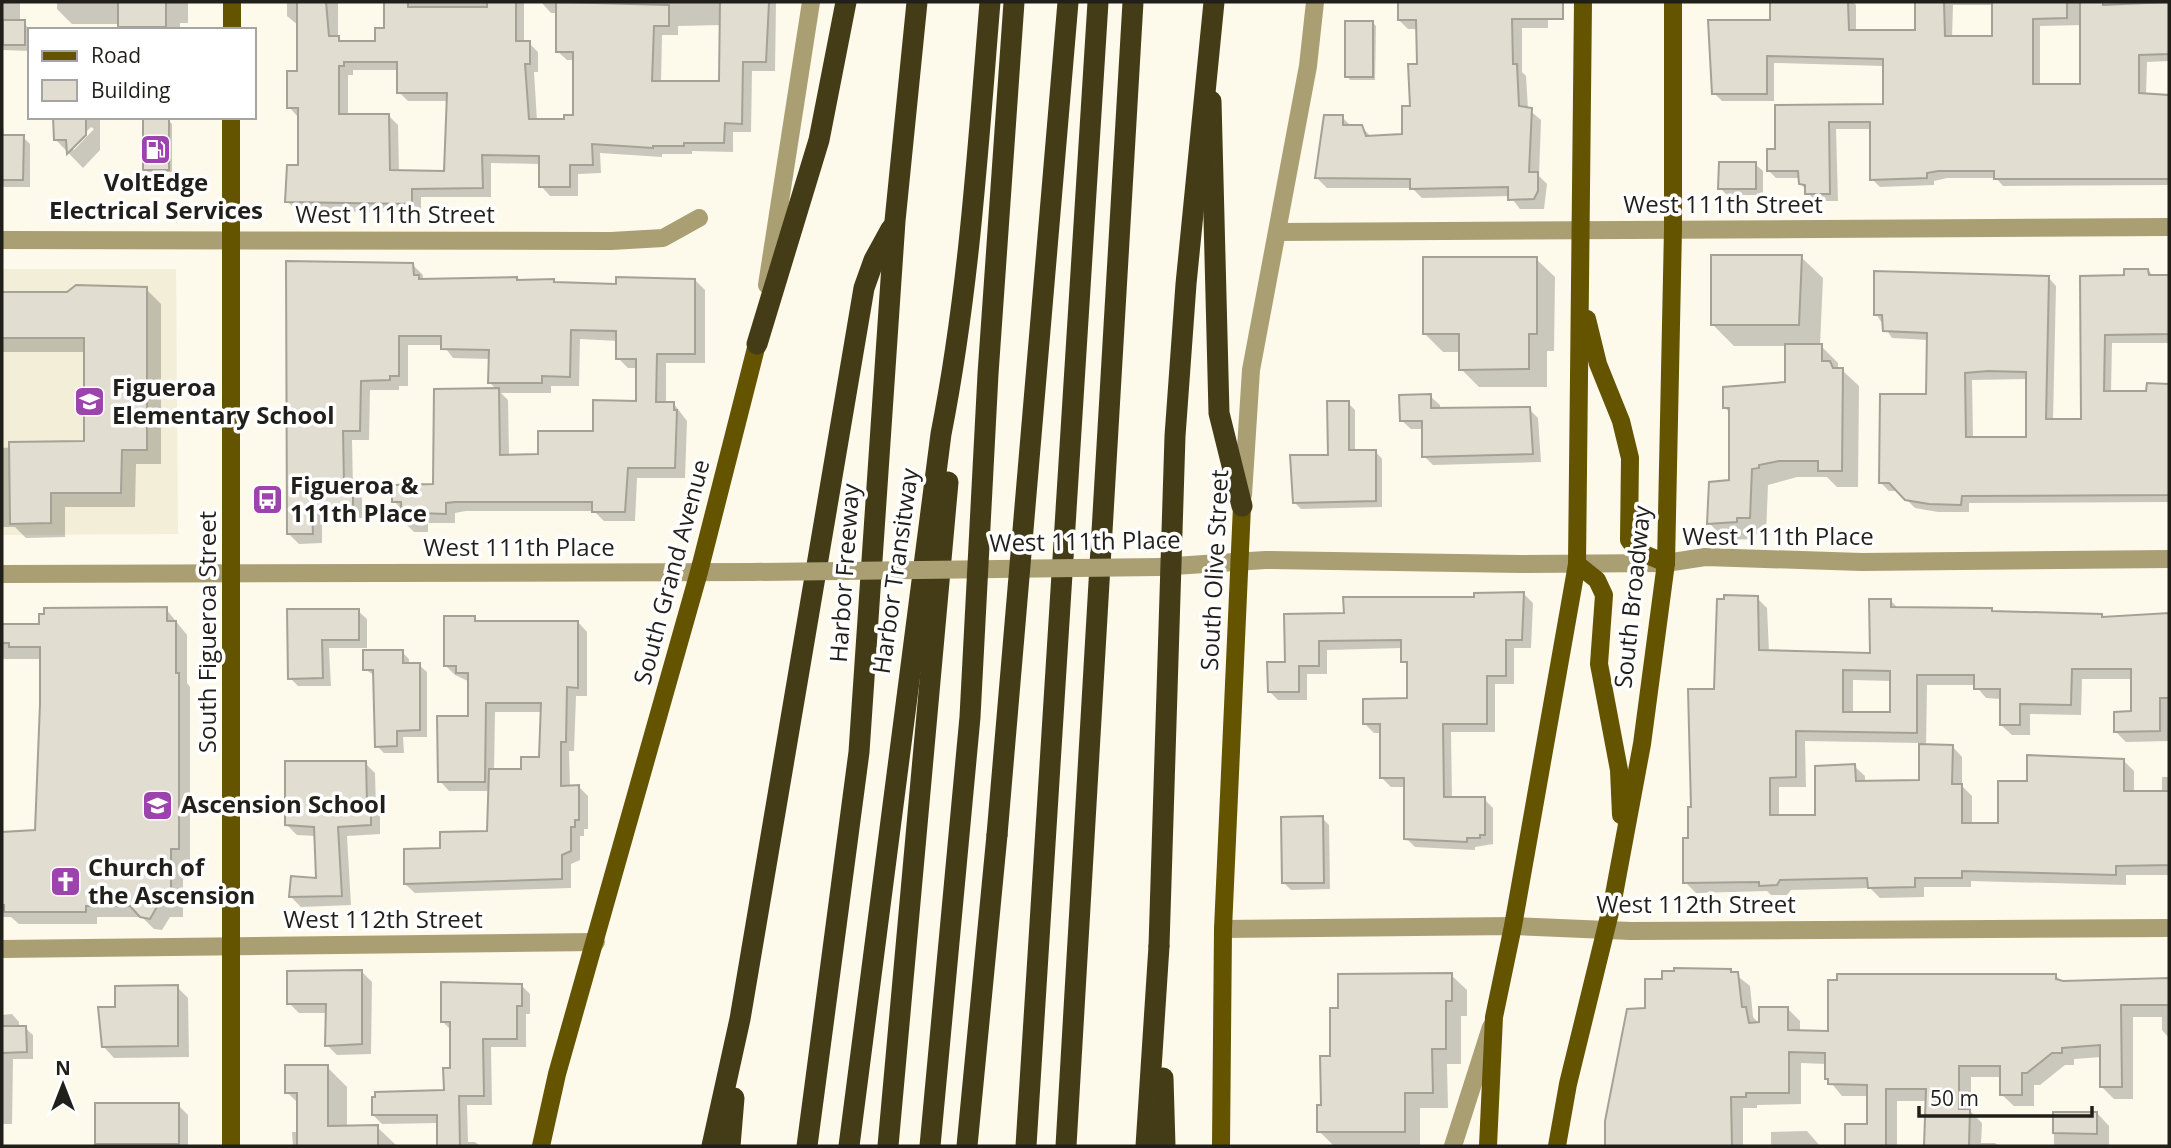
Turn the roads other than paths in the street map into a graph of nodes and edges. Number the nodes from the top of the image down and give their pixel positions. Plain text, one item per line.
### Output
1 (232, 2) edge
2 (811, 2) edge
3 (846, 2) edge
4 (917, 2) edge
5 (990, 2) edge
6 (1014, 2) edge
7 (1069, 2) edge
8 (1098, 2) edge
9 (1133, 2) edge
10 (1211, 2) edge
11 (1315, 2) edge
12 (1583, 2) edge
13 (1673, 2) edge
14 (232, 28) edge
15 (231, 119) edge
16 (699, 218) dead end
17 (895, 221) junction
18 (2169, 227) edge
19 (1674, 229) junction
20 (1582, 230) junction
21 (1278, 232) junction
22 (231, 239) junction
23 (2, 240) edge
24 (1581, 293) junction
25 (757, 344) junction
26 (957, 354) junction
27 (1242, 506) junction
28 (2169, 559) edge
29 (1238, 561) junction
30 (1666, 563) junction
31 (1577, 564) junction
32 (699, 572) junction
33 (232, 573) junction
34 (2, 574) edge
35 (997, 835) junction
36 (1623, 847) junction
37 (1513, 926) junction
38 (2169, 928) edge
39 (1223, 929) junction
40 (1607, 931) junction
41 (596, 942) junction
42 (229, 946) junction
43 (1159, 946) junction
44 (2, 949) edge
45 (1494, 1017) junction
46 (740, 1019) junction
47 (231, 1146) edge
48 (541, 1146) edge
49 (712, 1146) edge
50 (730, 1146) edge
51 (807, 1146) edge
52 (849, 1146) edge
53 (888, 1146) edge
54 (930, 1146) edge
55 (967, 1146) edge
56 (979, 1146) edge
57 (1026, 1146) edge
58 (1066, 1146) edge
59 (1146, 1146) edge
60 (1165, 1146) edge
61 (1221, 1146) edge
62 (1453, 1146) edge
63 (1488, 1146) edge
64 (1557, 1146) edge

1 - 14 main road
2 - 25 street, South Grand Avenue
3 - 25 highway
4 - 17 highway, Harbor Freeway
5 - 26 highway, Harbor Transitway
6 - 54 highway, bridge
7 - 35 highway, bridge
8 - 57 highway
9 - 58 highway
10 - 27 highway
10 - 43 highway, bridge
11 - 21 street, South Olive Street
12 - 20 main road
13 - 19 main road, South Broadway
15 - 22 main road, South Figueroa Street
16 - 22 street, West 111th Street
17 - 46 highway
17 - 51 highway, Harbor Freeway
18 - 19 street, West 111th Street
19 - 20 street, West 111th Street
19 - 30 main road, South Broadway
20 - 21 street, West 111th Street
20 - 24 main road
21 - 27 street, South Olive Street
22 - 23 street, West 111th Street
22 - 33 main road, South Figueroa Street
24 - 30 main road
24 - 31 main road
25 - 32 main road, South Grand Avenue
26 - 52 highway, Harbor Transitway
26 - 53 highway
27 - 29 main road, South Olive Street
28 - 30 street, West 111th Place
29 - 31 street, West 111th Place
29 - 32 street, West 111th Place, bridge
29 - 39 main road, South Olive Street
30 - 31 street, West 111th Place
30 - 36 main road, South Broadway
31 - 36 main road
31 - 37 main road
32 - 33 street, West 111th Place
32 - 41 main road, South Grand Avenue
33 - 34 street, West 111th Place
33 - 42 main road, South Figueroa Street
35 - 55 highway
35 - 56 highway
36 - 40 main road, South Broadway
37 - 39 street, West 112th Street
37 - 40 street, West 112th Street
37 - 45 main road
38 - 40 street, West 112th Street
39 - 61 main road, South Olive Street
40 - 64 main road, South Broadway
41 - 42 street, West 112th Street
41 - 48 main road, South Grand Avenue
42 - 44 street, West 112th Street
42 - 47 main road, South Figueroa Street
43 - 59 highway
43 - 60 highway
45 - 62 street
45 - 63 main road
46 - 49 highway
46 - 50 highway

